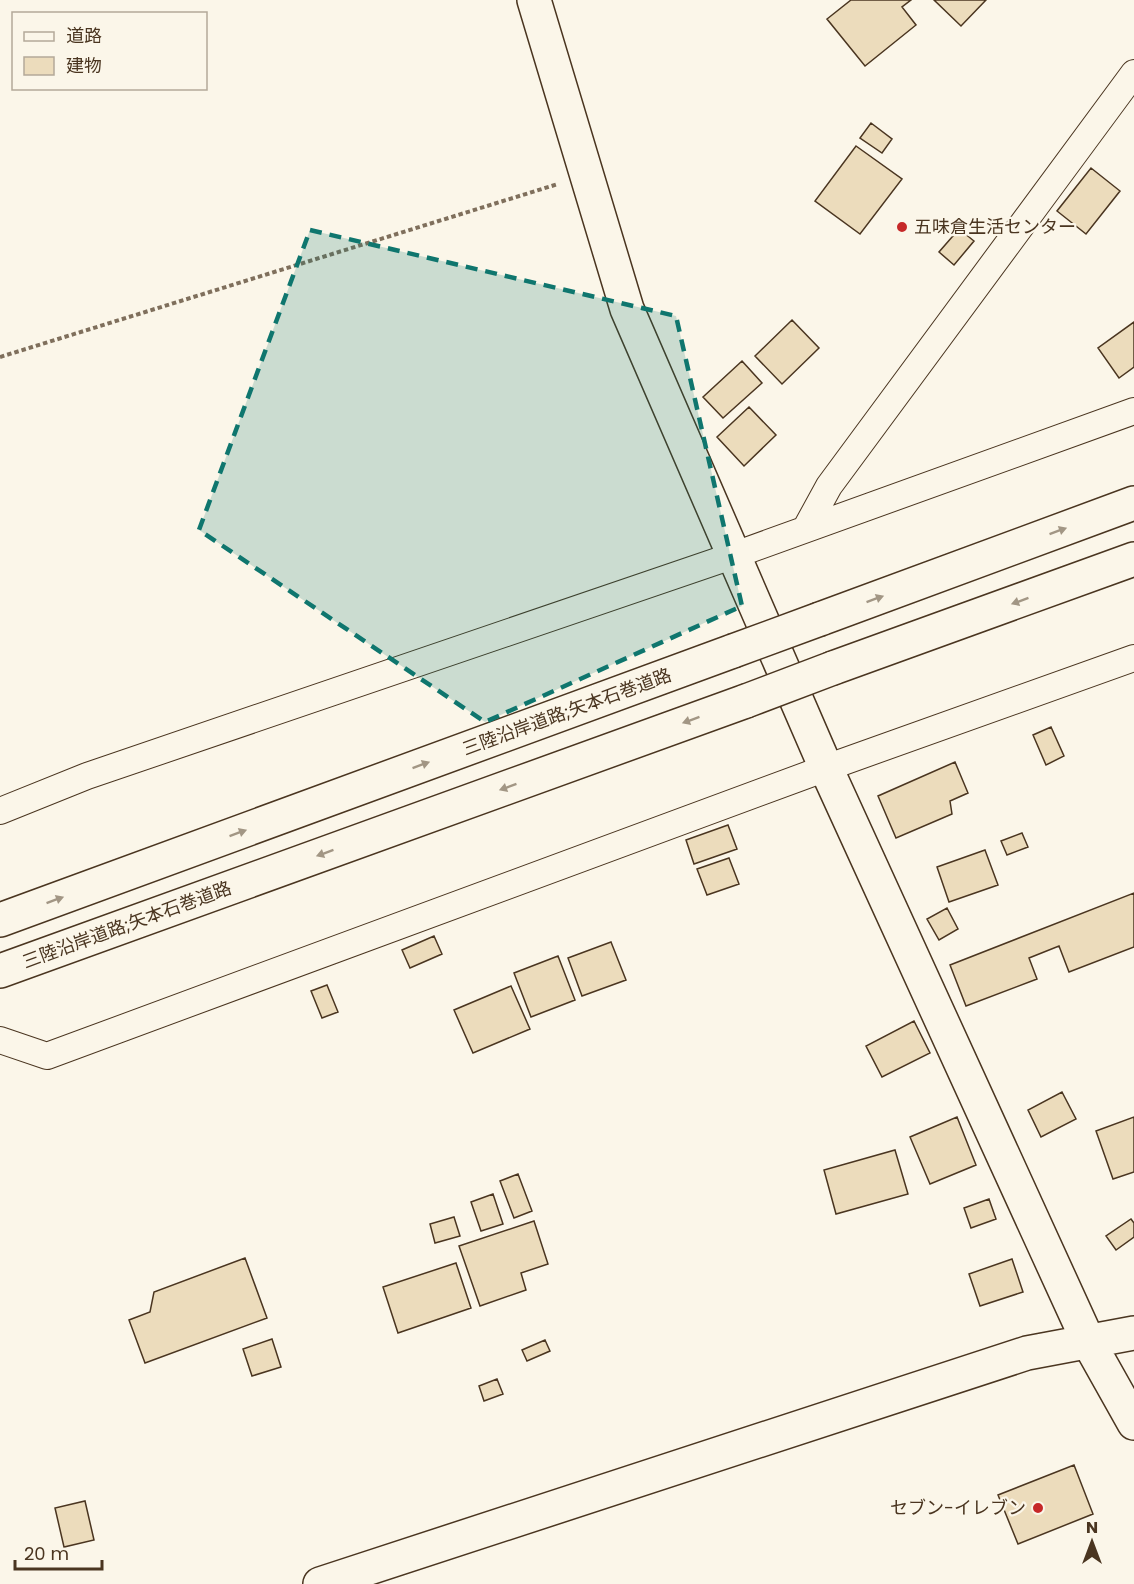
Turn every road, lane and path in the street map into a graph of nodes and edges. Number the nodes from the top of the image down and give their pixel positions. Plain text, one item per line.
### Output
1 (534, 0) edge
2 (1134, 73) edge
3 (587, 175) junction
4 (0, 357) edge
5 (1134, 411) edge
6 (1134, 503) edge
7 (806, 528) junction
8 (732, 556) junction
9 (1134, 559) edge
10 (1134, 657) edge
11 (826, 768) junction
12 (0, 811) edge
13 (0, 920) edge
14 (0, 971) edge
15 (0, 1040) edge
16 (1134, 1333) edge
17 (1088, 1341) junction
18 (1134, 1424) edge
19 (320, 1584) edge

1 - 3 main road
2 - 7 street
3 - 4 path
3 - 8 main road
5 - 7 street
13 -> 6 main road, 三陸沿岸道路;矢本石巻道路, bridge
7 - 8 street
8 - 11 main road
8 - 12 street
9 -> 14 main road, 三陸沿岸道路;矢本石巻道路, bridge
10 - 11 street
11 - 15 street
11 - 17 main road
16 - 17 main road
17 - 18 main road
17 - 19 main road

